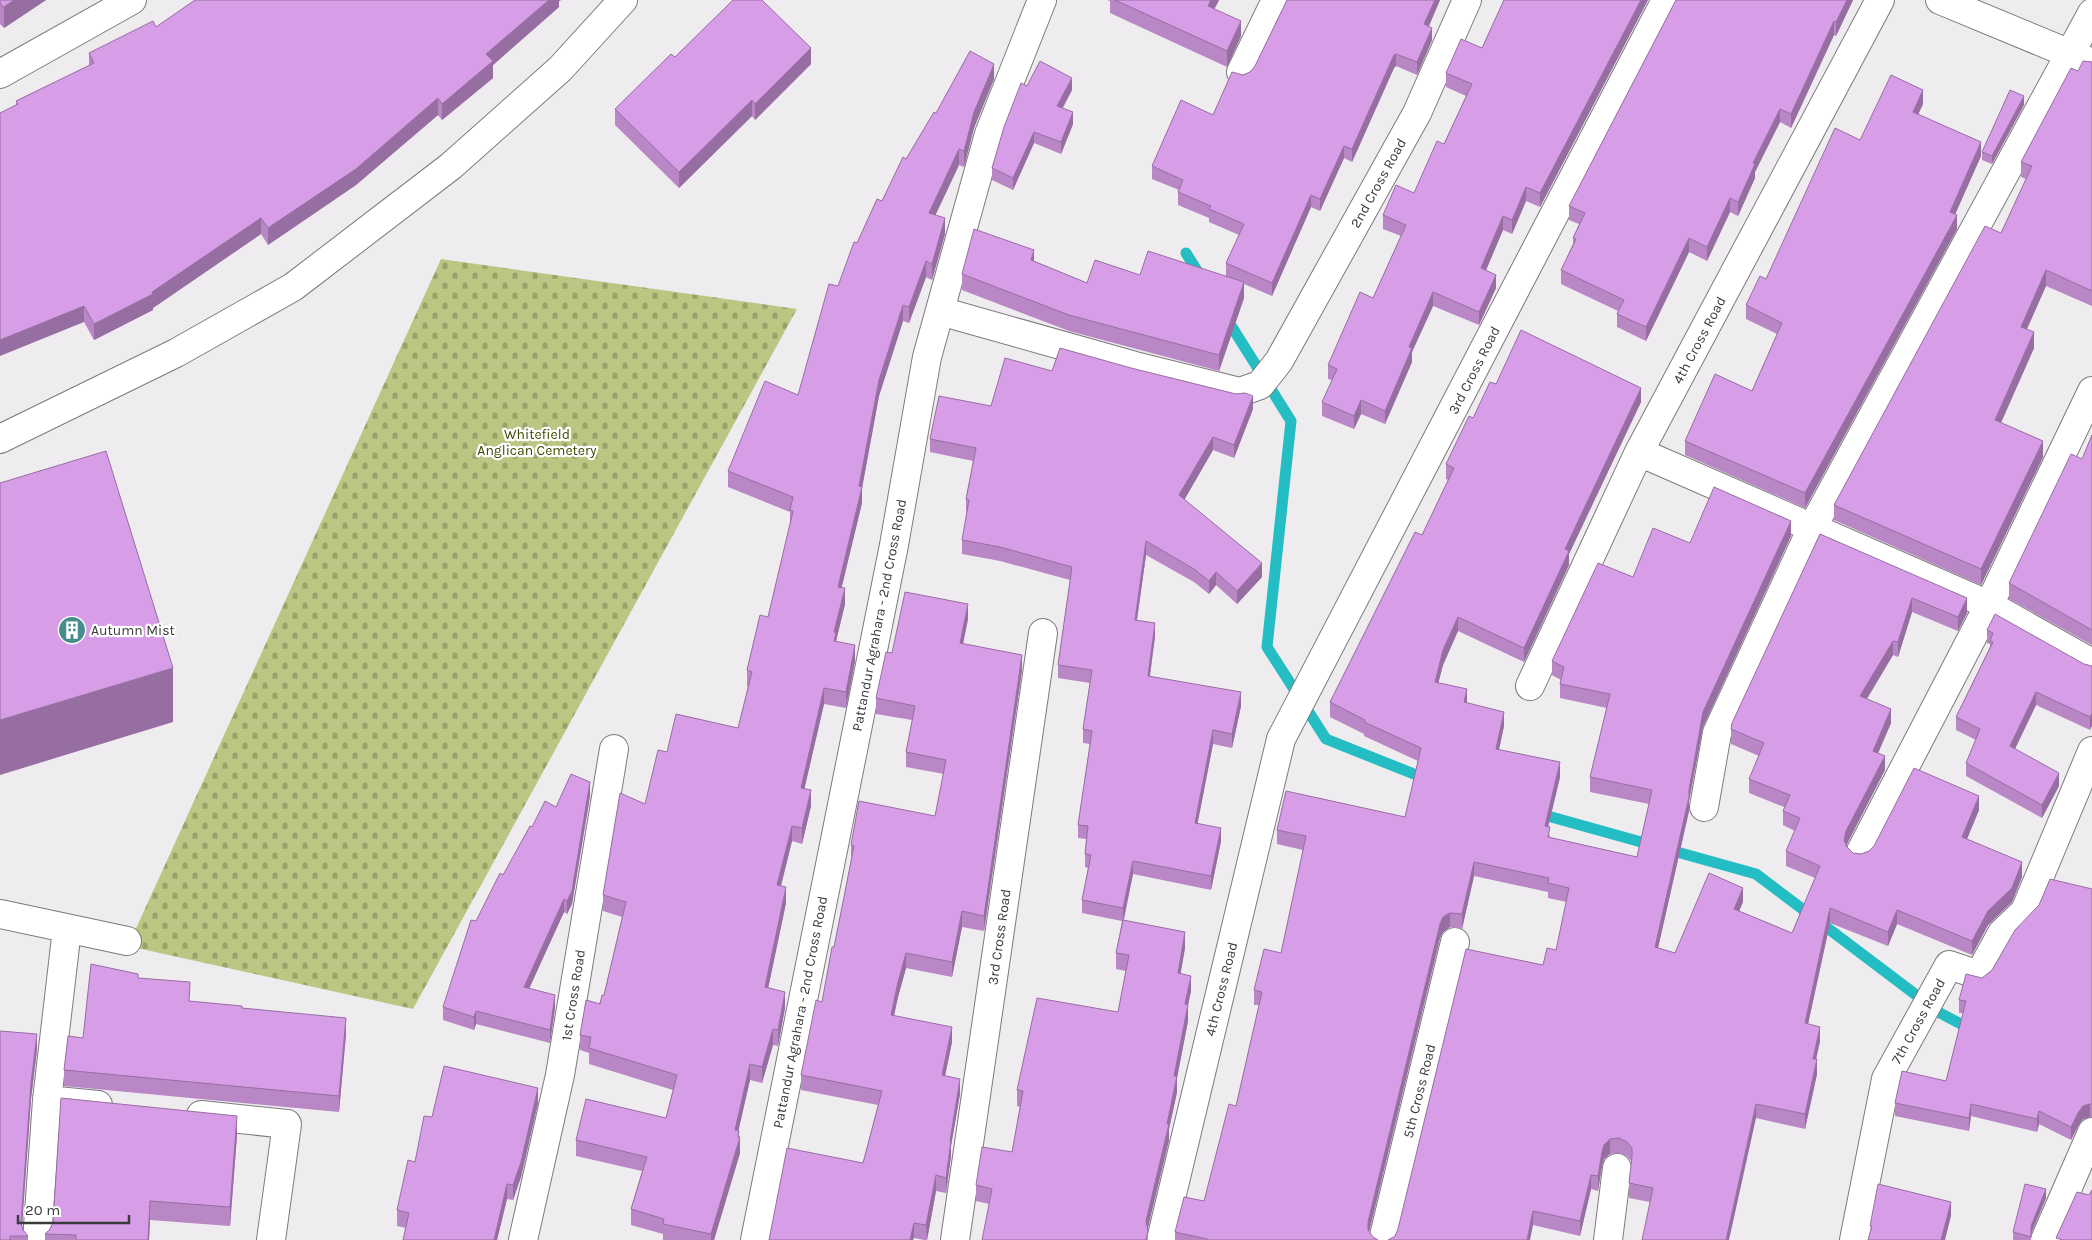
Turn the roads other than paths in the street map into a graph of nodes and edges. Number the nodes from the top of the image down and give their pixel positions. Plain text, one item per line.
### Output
1 (132, 0) edge
2 (623, 0) edge
3 (1042, 0) edge
4 (1276, 0) edge
5 (1467, 0) edge
6 (1666, 0) edge
7 (1880, 0) edge
8 (1940, 0) edge
9 (2092, 13) edge
10 (2081, 58) edge
11 (1242, 72) dead end
12 (0, 74) edge
13 (940, 311) junction
14 (2092, 391) edge
15 (0, 439) edge
16 (1639, 452) junction
17 (1812, 528) junction
18 (1988, 605) junction
19 (1043, 633) dead end
20 (2092, 663) edge
21 (1530, 686) dead end
22 (1282, 739) joint
23 (614, 749) dead end
24 (2092, 751) edge
25 (1704, 808) dead end
26 (1860, 853) edge
27 (0, 914) edge
28 (67, 929) junction
29 (127, 941) dead end
30 (1455, 942) dead end
31 (47, 1100) junction
32 (124, 1108) edge
33 (172, 1112) edge
34 (2092, 1132) edge
35 (1616, 1168) dead end
36 (37, 1240) edge
37 (271, 1240) edge
38 (523, 1240) edge
39 (755, 1240) edge
40 (955, 1240) edge
41 (1161, 1240) edge
42 (1383, 1240) edge
43 (1608, 1240) edge
44 (1854, 1240) edge
45 (2045, 1240) edge

1 - 12 street
2 - 15 street
3 - 13 street, Pattandur Agrahara - 2nd Cross Road
4 - 11 street
5 - 13 street, 2nd Cross Road
6 - 22 street, 3rd Cross Road
7 - 16 street, 4th Cross Road
8 - 10 street
9 - 10 street
10 - 17 street
13 - 39 street, Pattandur Agrahara - 2nd Cross Road
14 - 18 street
16 - 17 street
16 - 21 street, 4th Cross Road
17 - 18 street
17 - 25 street
18 - 20 street
18 - 26 street
19 - 40 street, 3rd Cross Road
22 - 41 street, 4th Cross Road
23 - 38 street, 1st Cross Road
24 - 44 street, 7th Cross Road
27 - 28 street
28 - 29 street
28 - 31 street
30 - 42 street, 5th Cross Road
31 - 32 street
31 - 36 street
33 - 37 street
34 - 45 street
35 - 43 street

